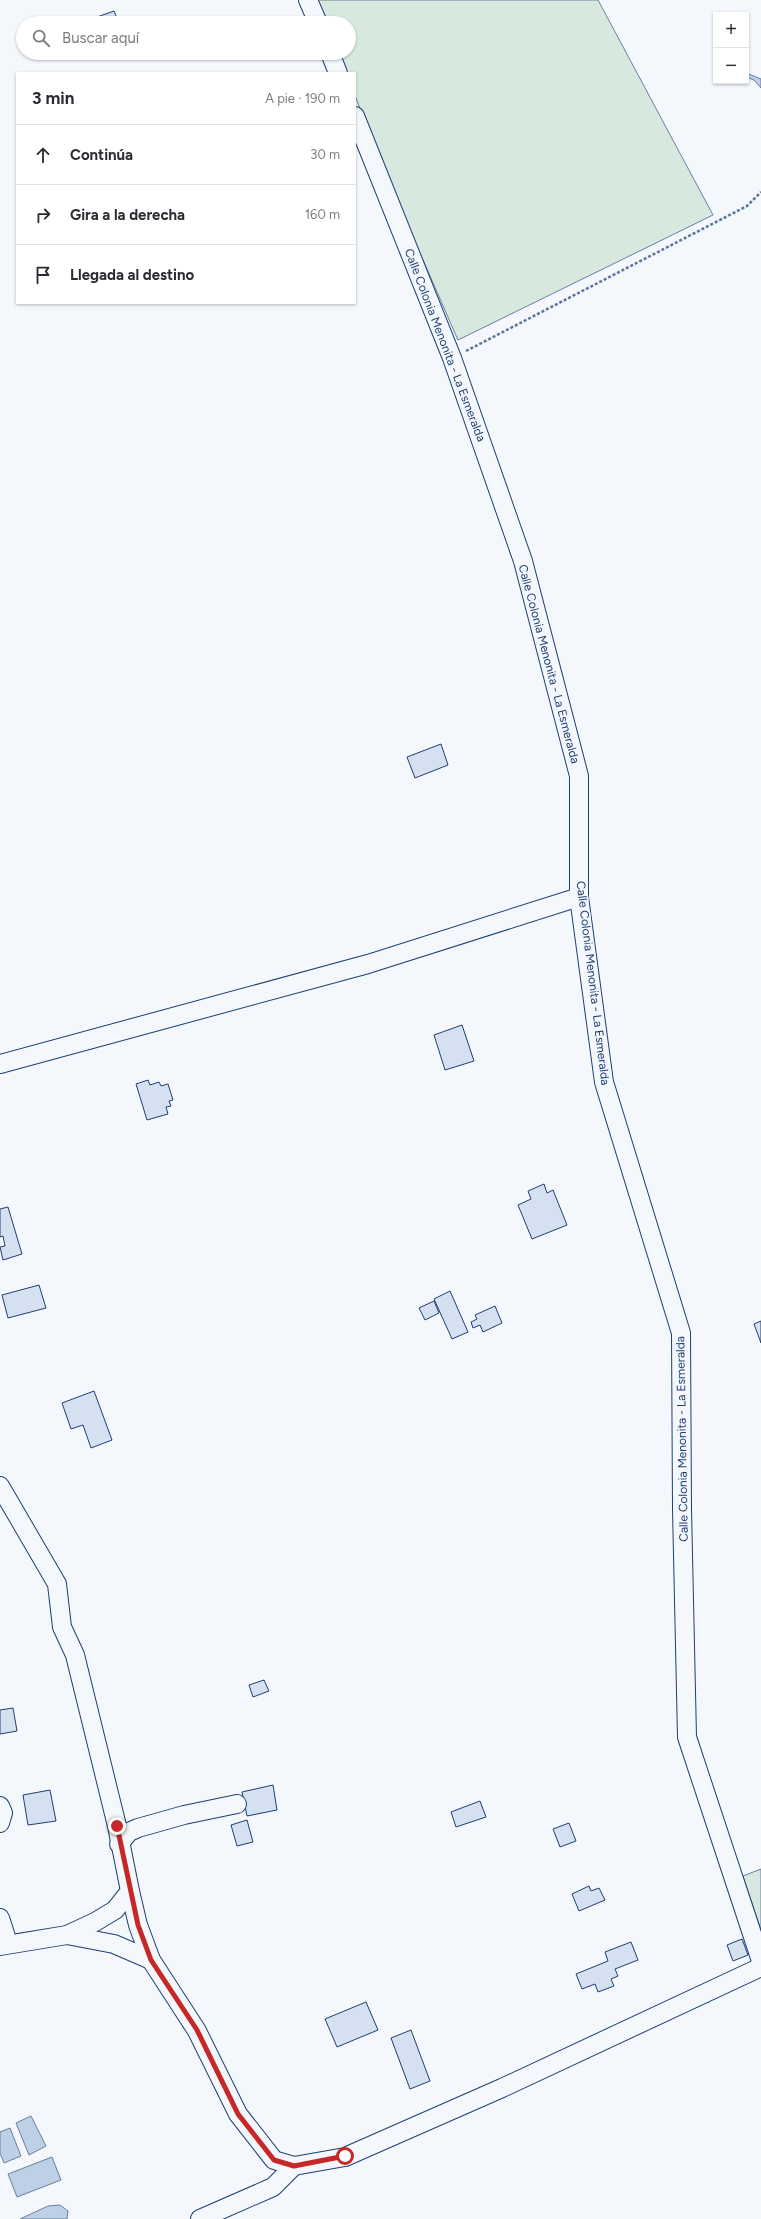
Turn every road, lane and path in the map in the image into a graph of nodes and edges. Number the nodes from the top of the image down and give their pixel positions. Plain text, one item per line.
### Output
1 (308, 0) edge
2 (315, 16) edge
3 (333, 60) edge
4 (338, 72) edge
5 (356, 118) edge
6 (761, 192) edge
7 (452, 358) junction
8 (580, 897) junction
9 (0, 1064) edge
10 (0, 1486) edge
11 (237, 1804) dead end
12 (0, 1806) edge
13 (0, 1823) edge
14 (119, 1844) junction
15 (130, 1891) junction
16 (0, 1918) edge
17 (66, 1935) junction
18 (4, 1944) edge
19 (151, 1960) junction
20 (761, 1961) edge
21 (761, 1967) edge
22 (294, 2166) junction
23 (200, 2219) edge

1 - 2 street
3 - 4 street
5 - 7 street, Calle Colonia Menonita - La Esmeralda
6 - 7 path
7 - 8 street, Calle Colonia Menonita - La Esmeralda
8 - 9 street
8 - 20 street, Calle Colonia Menonita - La Esmeralda
10 - 14 street
11 - 14 street
12 - 13 street
14 - 15 street
15 - 17 street
15 - 19 street
16 - 18 street
17 - 18 street
17 - 19 street
19 - 22 street
21 - 22 street
22 - 23 street

